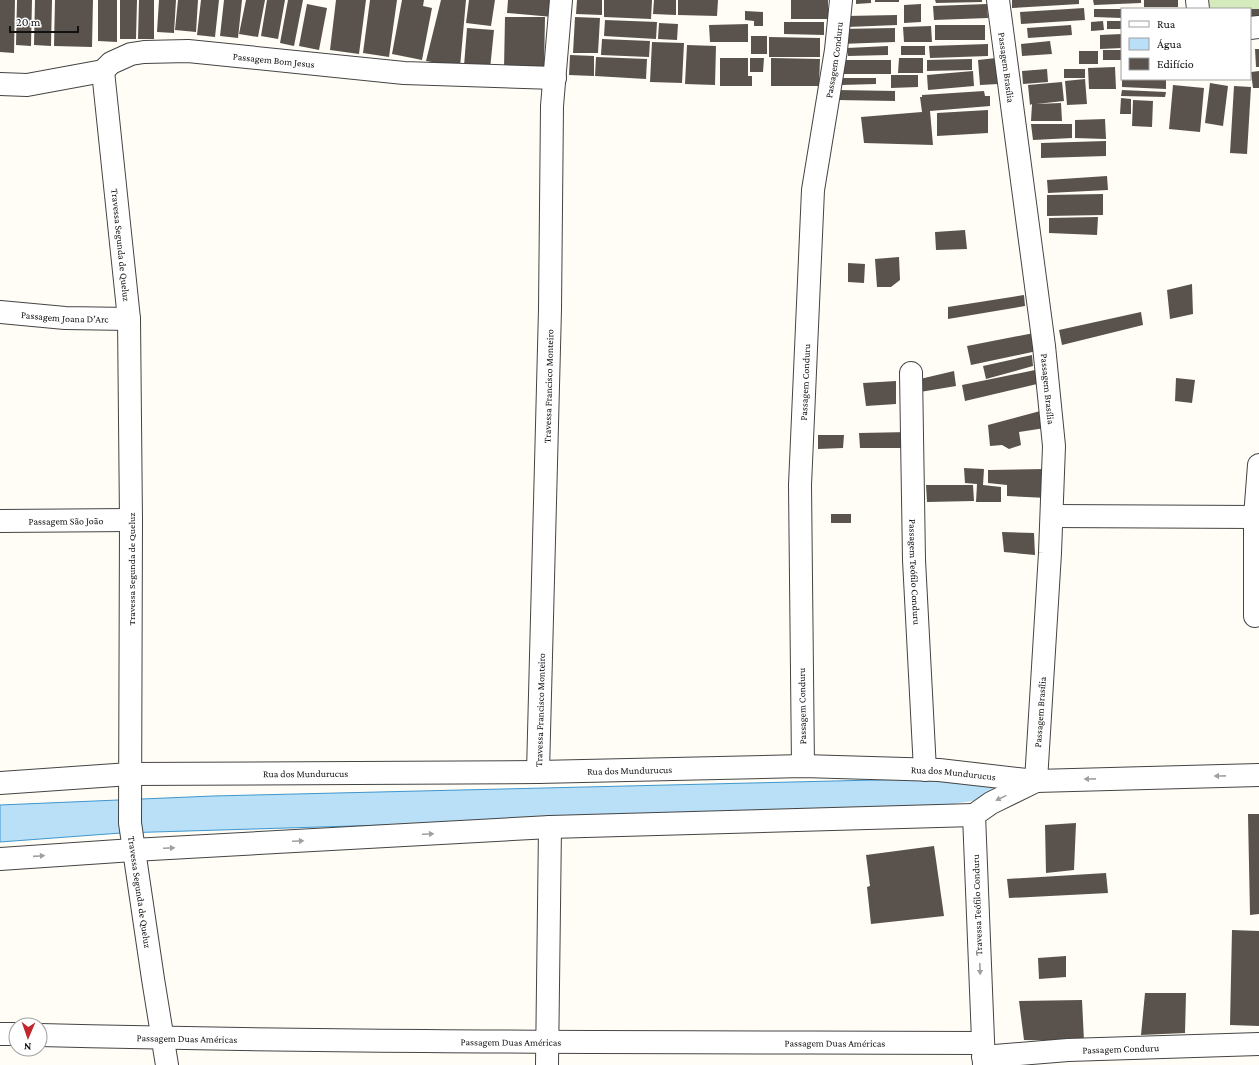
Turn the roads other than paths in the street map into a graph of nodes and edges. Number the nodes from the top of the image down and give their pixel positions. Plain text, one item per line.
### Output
1 (560, 0) edge
2 (841, 0) edge
3 (998, 0) edge
4 (103, 71) junction
5 (555, 78) junction
6 (0, 84) edge
7 (0, 312) edge
8 (129, 319) junction
9 (911, 373) dead end
10 (1259, 465) edge
11 (1052, 516) junction
12 (1254, 517) junction
13 (131, 520) junction
14 (0, 521) edge
15 (1255, 616) dead end
16 (803, 766) junction
17 (925, 770) junction
18 (538, 772) junction
19 (1259, 775) edge
20 (1036, 780) junction
21 (130, 782) junction
22 (0, 783) edge
23 (974, 815) junction
24 (550, 827) junction
25 (134, 850) junction
26 (0, 859) edge
27 (48, 1035) edge
28 (163, 1038) junction
29 (547, 1042) junction
30 (1259, 1044) edge
31 (983, 1055) edge
32 (167, 1065) edge
33 (547, 1065) edge

1 - 5 street, Travessa Francisco Monteiro
2 - 16 street, Passagem Conduru
3 - 11 street, Passagem Brasília
4 - 5 street, Passagem Bom Jesus
4 - 6 street, Passagem Bom Jesus
4 - 8 street, Travessa Segunda de Queluz
5 - 18 street, Travessa Francisco Monteiro
7 - 8 street, Passagem Joana D’Arc
8 - 13 street, Travessa Segunda de Queluz
9 - 17 street, Passagem Teófilo Conduru
10 - 12 street
11 - 12 street
11 - 20 street, Passagem Brasília
12 - 15 street
13 - 14 street, Passagem São João
13 - 21 street, Travessa Segunda de Queluz
16 - 17 street, Rua dos Mundurucus
16 - 18 street, Rua dos Mundurucus
17 - 20 street, Rua dos Mundurucus
18 - 21 street, Rua dos Mundurucus
19 -> 20 street, Rua dos Mundurucus
20 -> 23 street
21 - 22 street, Rua dos Mundurucus
21 - 25 street, Travessa Segunda de Queluz
23 - 24 street
23 -> 31 street, Travessa Teófilo Conduru
25 -> 24 street
24 - 29 street
26 -> 25 street
25 - 28 street, Travessa Segunda de Queluz
27 - 28 street, Passagem Duas Américas
28 - 29 street, Passagem Duas Américas
28 - 32 street, Travessa Segunda de Queluz
29 - 31 street, Passagem Duas Américas
29 - 33 street
30 - 31 street, Passagem Conduru

